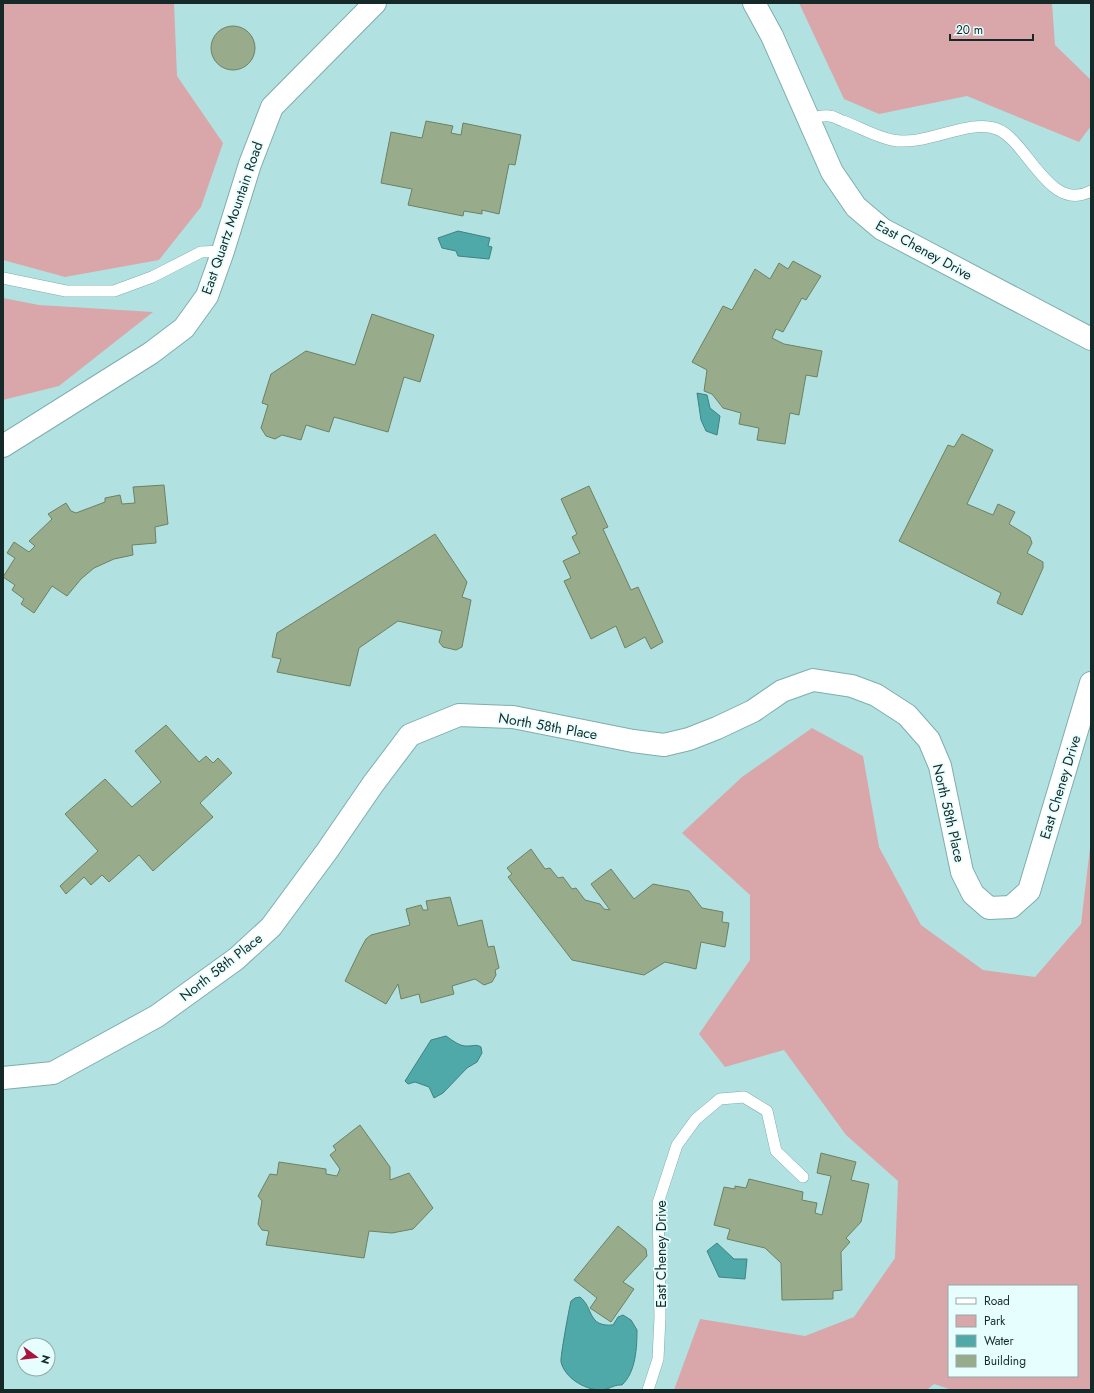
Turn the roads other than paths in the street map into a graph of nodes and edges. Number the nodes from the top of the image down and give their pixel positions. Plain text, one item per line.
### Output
1 (375, 3) edge
2 (754, 3) edge
3 (808, 118) junction
4 (1091, 191) edge
5 (224, 251) junction
6 (3, 278) edge
7 (1091, 339) edge
8 (3, 446) edge
9 (1091, 683) edge
10 (1029, 891) joint
11 (3, 1078) edge
12 (803, 1177) dead end
13 (648, 1390) edge

1 - 5 street, East Quartz Mountain Road
2 - 3 street, East Cheney Drive
3 - 4 lane
3 - 7 street, East Cheney Drive
5 - 6 lane
5 - 8 street, East Quartz Mountain Road
9 - 10 street, East Cheney Drive
10 - 11 street, North 58th Place
12 - 13 lane, East Cheney Drive

